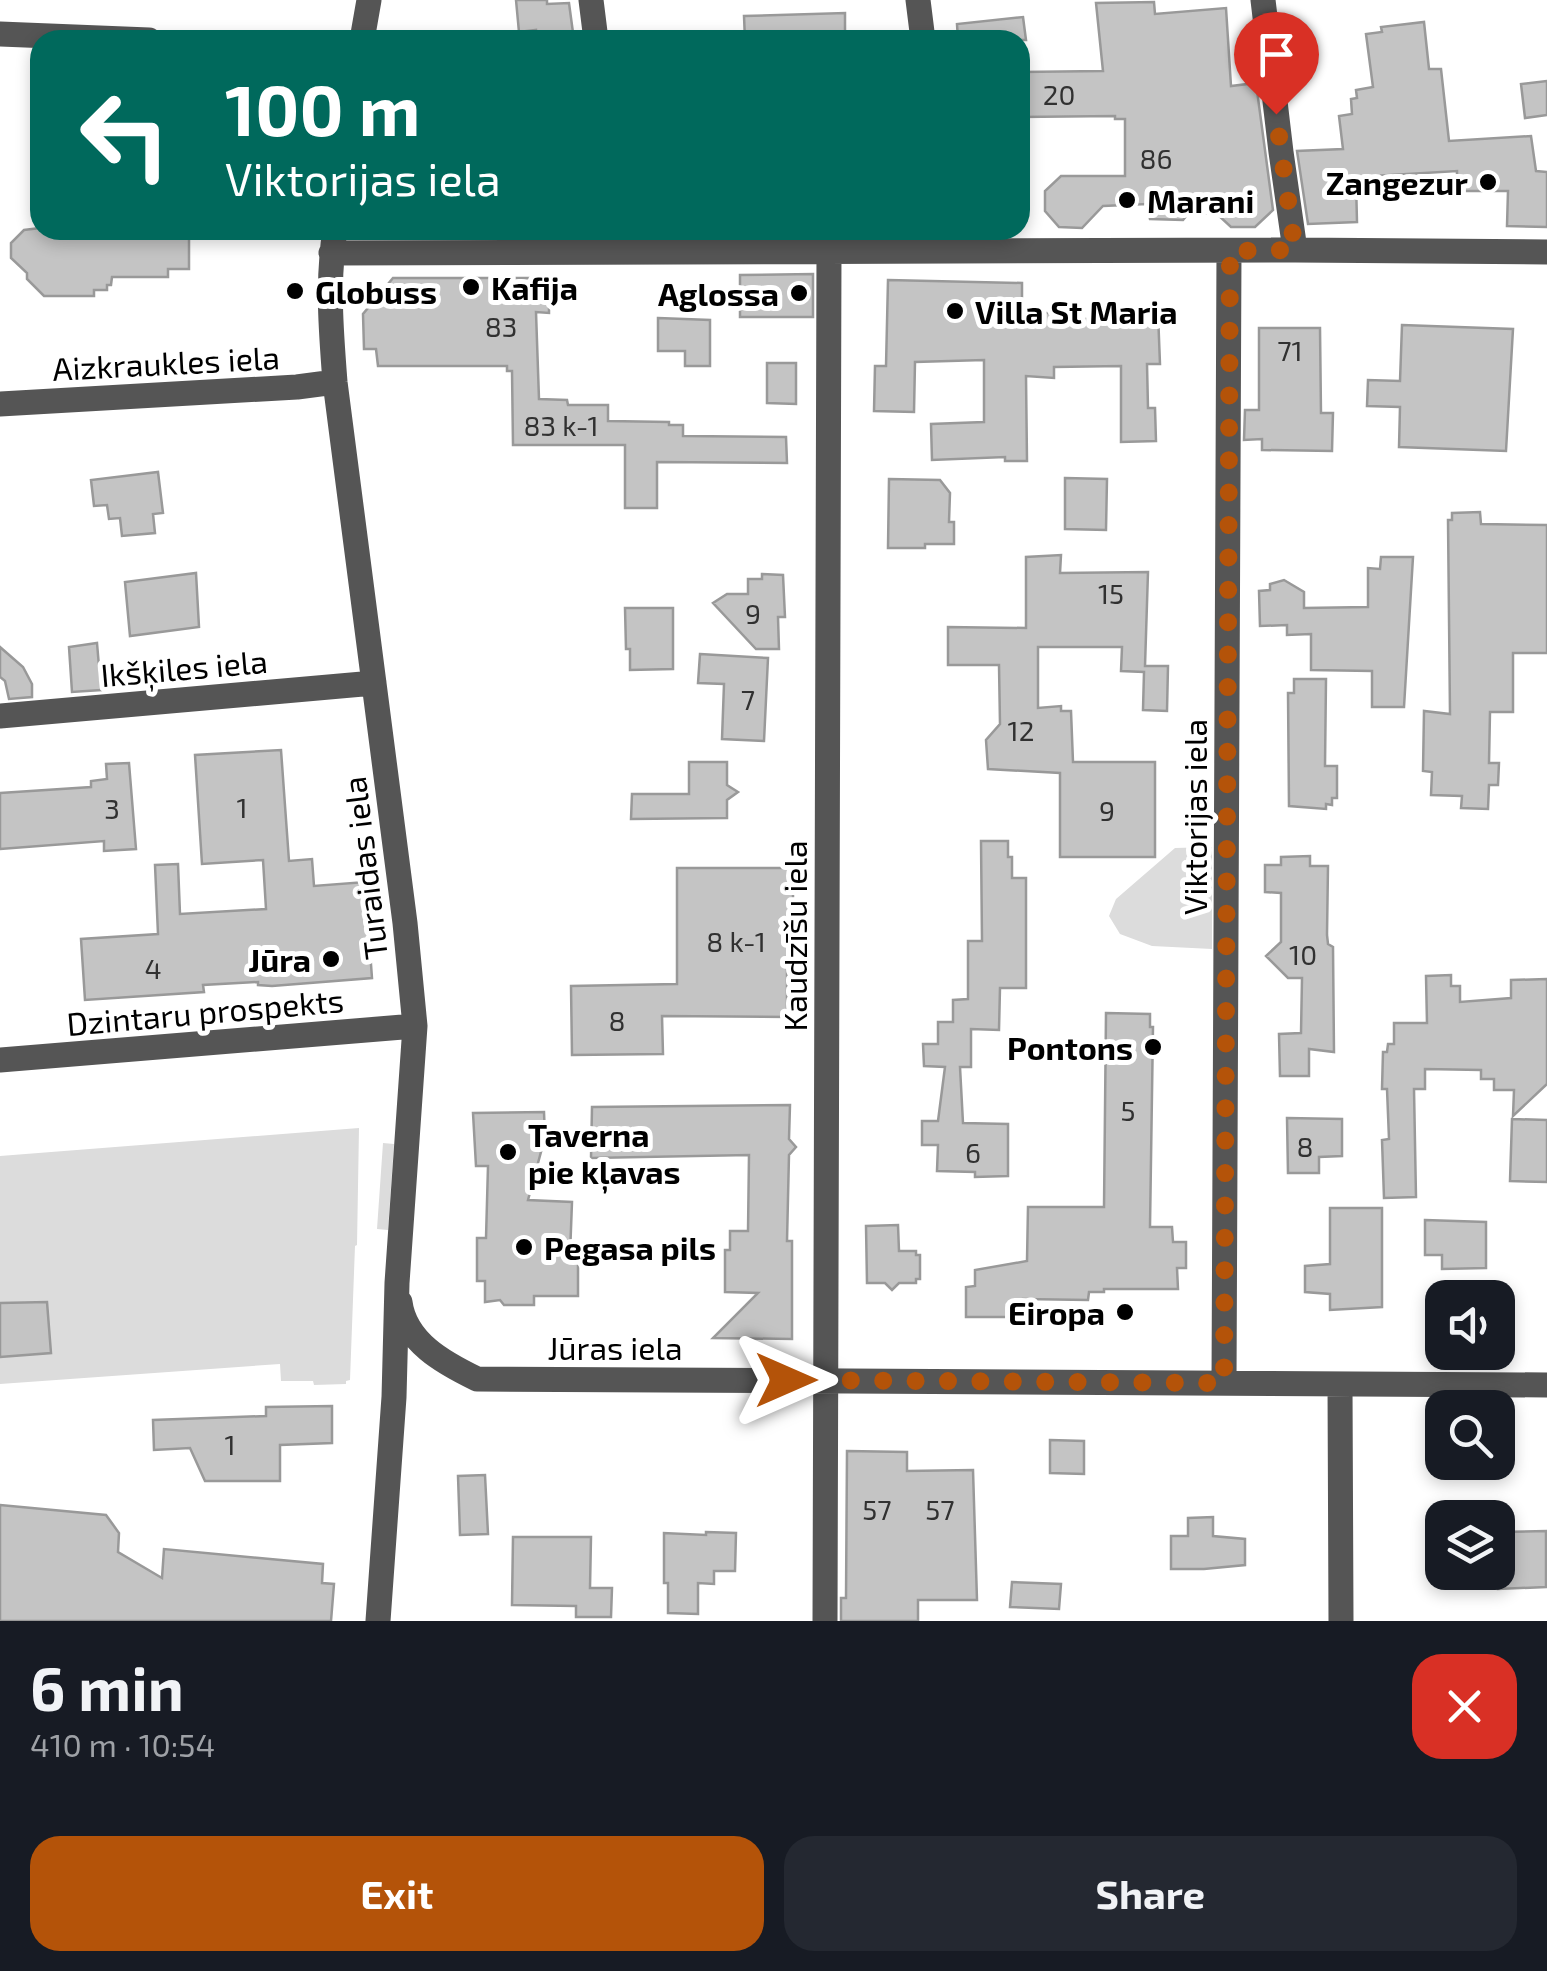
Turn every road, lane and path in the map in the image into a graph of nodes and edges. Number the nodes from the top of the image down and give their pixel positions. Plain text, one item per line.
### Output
1 (368, 0) edge
2 (591, 0) edge
3 (918, 0) edge
4 (1263, 0) edge
5 (364, 30) edge
6 (595, 30) edge
7 (922, 30) edge
8 (0, 34) edge
9 (30, 35) edge
10 (947, 240) edge
11 (621, 241) edge
12 (333, 242) edge
13 (829, 250) junction
14 (1295, 250) junction
15 (1230, 251) junction
16 (1547, 252) edge
17 (335, 382) junction
18 (0, 404) edge
19 (374, 683) junction
20 (0, 716) edge
21 (415, 1026) junction
22 (0, 1060) edge
23 (398, 1282) junction
24 (825, 1380) junction
25 (1224, 1383) junction
26 (1340, 1384) junction
27 (1547, 1385) edge
28 (378, 1621) edge
29 (825, 1621) edge
30 (1341, 1621) edge

1 - 5 street
2 - 6 street
3 - 7 street
4 - 14 street
8 - 9 street
10 - 13 street
10 - 15 street
11 - 12 street
11 - 13 street
12 - 17 street, Turaidas iela
13 - 24 street, Kaudzīšu iela
14 - 15 street
14 - 16 street
15 - 25 street, Viktorijas iela
17 - 18 street, Aizkraukles iela
17 - 19 street, Turaidas iela
19 - 20 street, Ikšķiles iela
19 - 21 street, Turaidas iela
21 - 22 street, Dzintaru prospekts
21 - 23 street, Turaidas iela
23 - 24 street, Jūras iela
23 - 28 street, Turaidas iela
24 - 25 street, Jūras iela
24 - 29 street, Kaudzīšu iela
25 - 26 street, Jūras iela
26 - 27 street, Jūras iela
26 - 30 street

